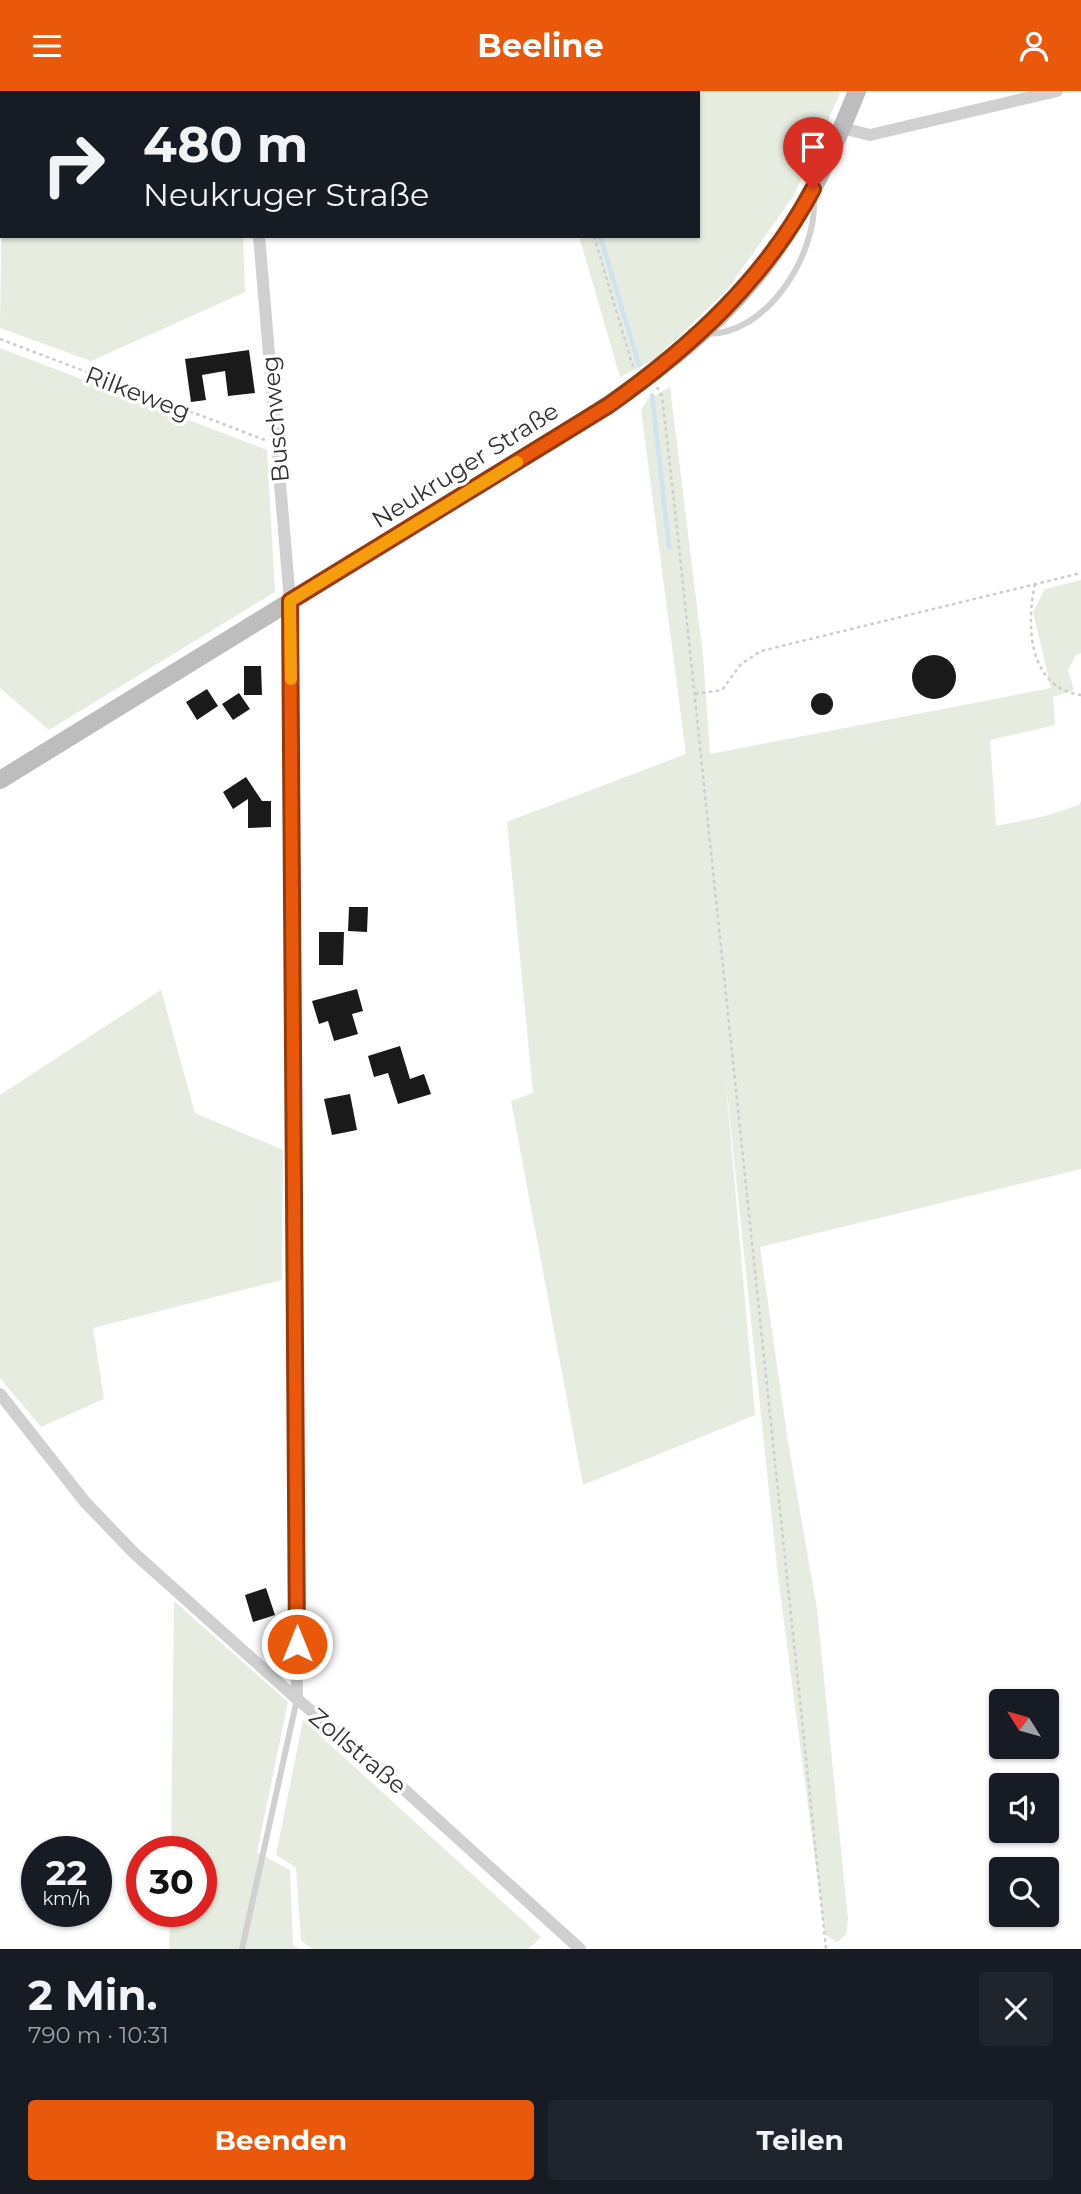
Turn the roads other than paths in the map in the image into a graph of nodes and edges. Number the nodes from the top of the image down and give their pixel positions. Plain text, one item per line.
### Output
1 (857, 91) edge
2 (1057, 91) edge
3 (842, 128) junction
4 (813, 189) junction
5 (259, 238) edge
6 (699, 334) junction
7 (290, 601) junction
8 (0, 780) edge
9 (0, 1394) edge
10 (297, 1699) junction
11 (242, 1949) edge
12 (579, 1949) edge

1 - 3 street, Neukruger Straße
2 - 3 street
3 - 4 street, Neukruger Straße
4 - 6 street, Neukruger Straße
4 - 6 lane
5 - 7 street, Buschweg
6 - 7 street, Neukruger Straße
7 - 8 street, Neukruger Straße
7 - 10 street, Buschweg
9 - 10 street, Zollstraße
10 - 11 lane
10 - 12 street, Zollstraße

